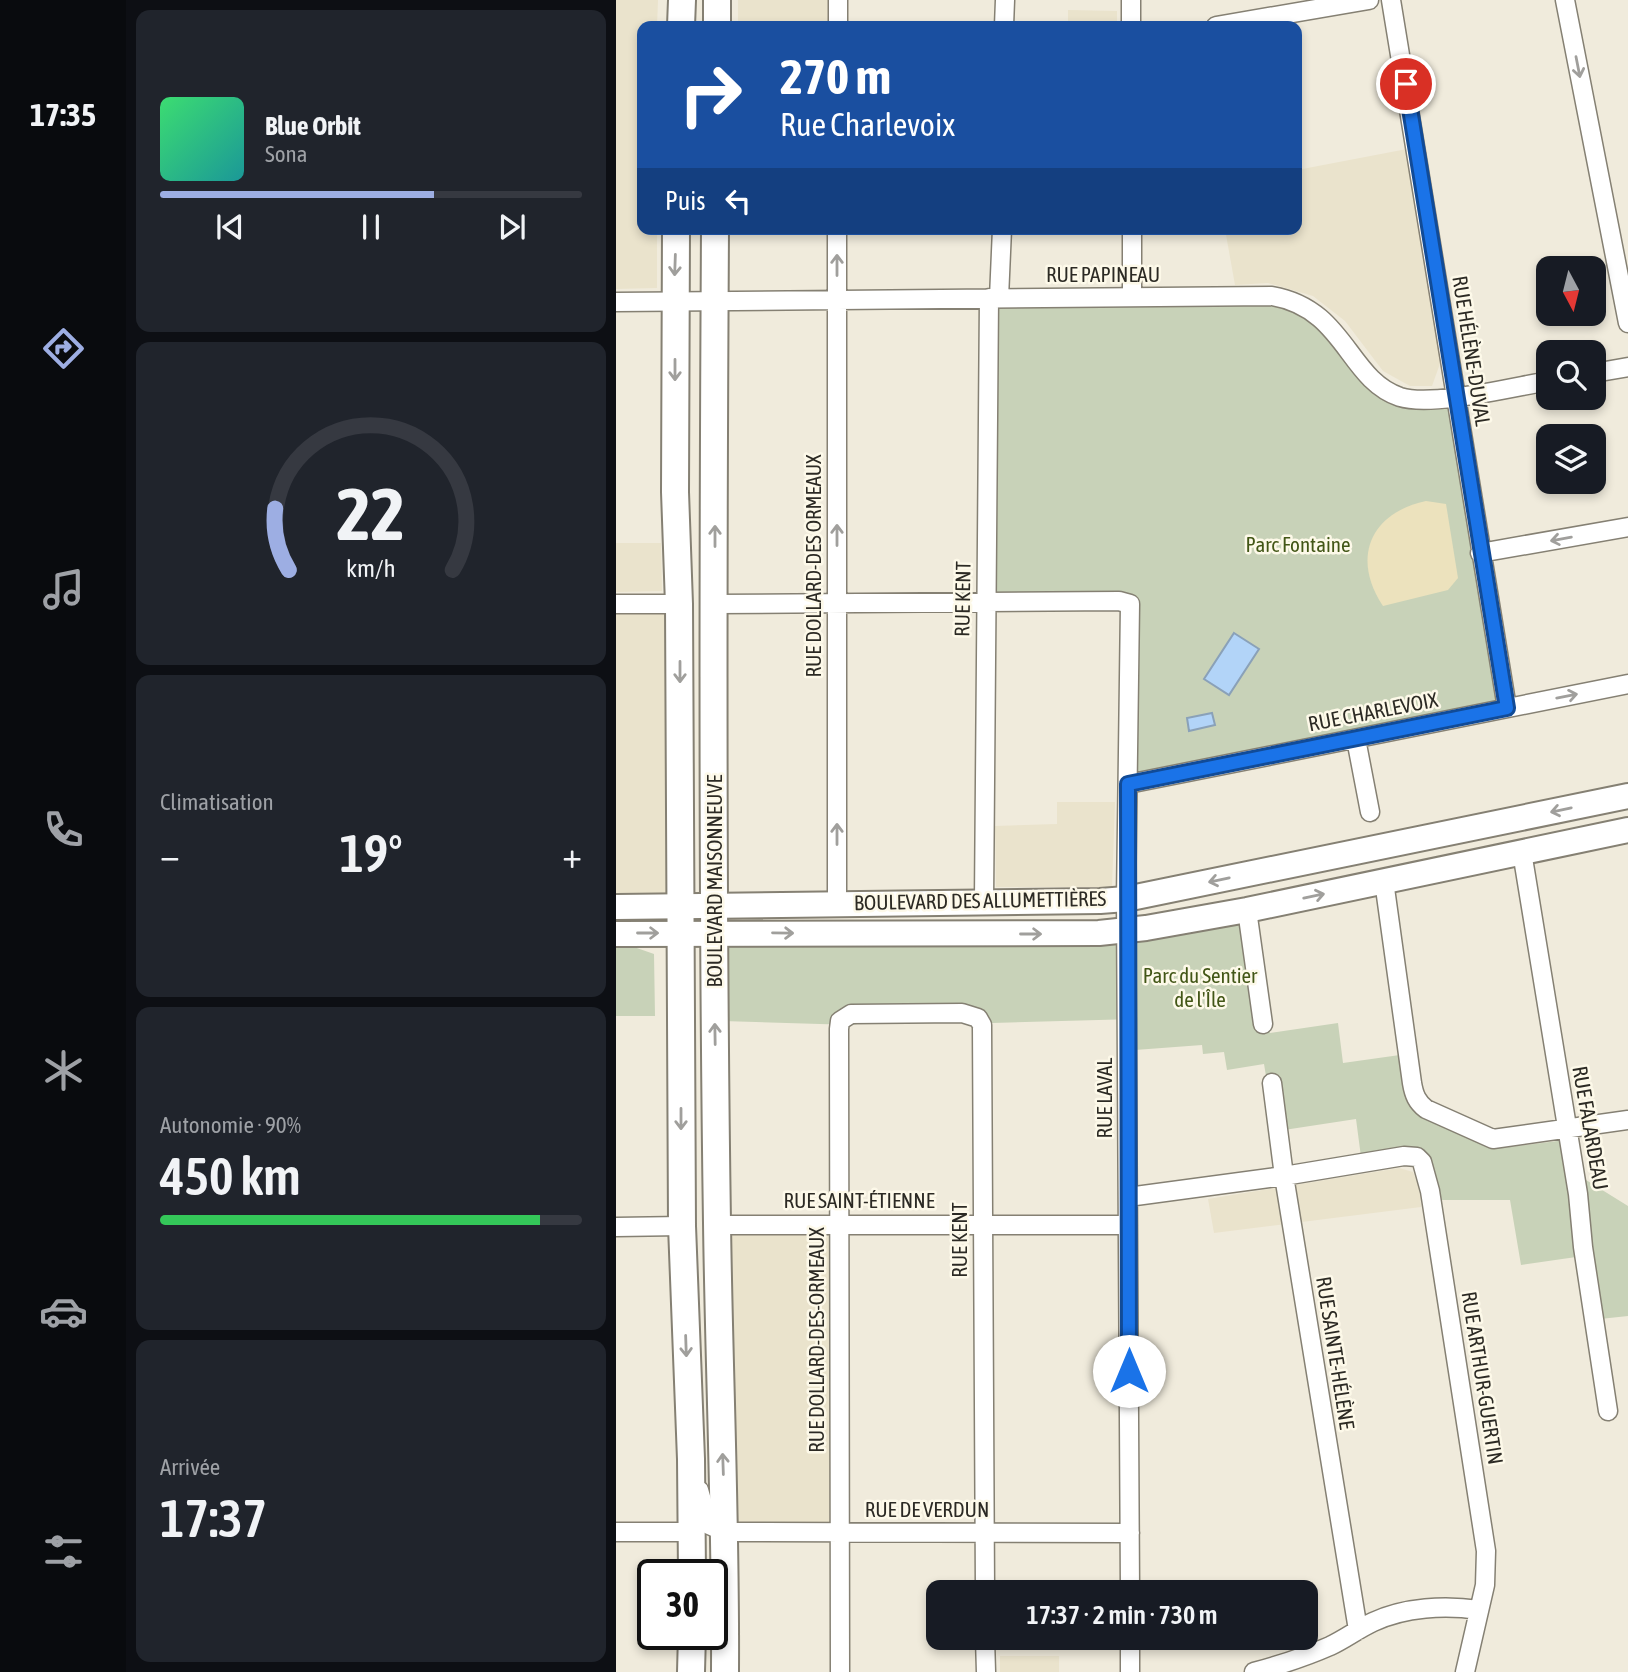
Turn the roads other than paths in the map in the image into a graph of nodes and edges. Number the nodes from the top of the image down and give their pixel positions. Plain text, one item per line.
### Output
1 (682, 0) edge
2 (717, 0) edge
3 (838, 0) edge
4 (1004, 0) edge
5 (1131, 0) edge
6 (1369, 0) edge
7 (1391, 0) edge
8 (1565, 0) edge
9 (681, 21) edge
10 (717, 21) edge
11 (838, 21) edge
12 (1004, 21) edge
13 (1131, 21) edge
14 (1245, 21) edge
15 (676, 235) edge
16 (715, 235) edge
17 (837, 235) edge
18 (1001, 235) edge
19 (1132, 235) edge
20 (1132, 297) junction
21 (994, 298) junction
22 (714, 300) junction
23 (837, 300) junction
24 (675, 301) junction
25 (616, 302) edge
26 (1628, 323) edge
27 (1628, 367) edge
28 (1606, 371) edge
29 (1536, 383) edge
30 (1455, 397) junction
31 (1628, 527) edge
32 (1480, 553) junction
33 (837, 603) junction
34 (986, 603) junction
35 (616, 604) edge
36 (679, 604) junction
37 (715, 604) junction
38 (1628, 684) edge
39 (1507, 708) junction
40 (1356, 739) junction
41 (1128, 784) junction
42 (1628, 796) edge
43 (1370, 812) dead end
44 (1628, 830) edge
45 (1522, 852) junction
46 (1384, 881) junction
47 (1126, 899) junction
48 (984, 901) junction
49 (837, 902) junction
50 (715, 905) junction
51 (681, 906) junction
52 (616, 907) edge
53 (1247, 910) junction
54 (1126, 930) junction
55 (616, 933) edge
56 (681, 933) junction
57 (715, 933) junction
58 (850, 1014) joint
59 (1263, 1024) dead end
60 (1272, 1083) dead end
61 (1628, 1120) edge
62 (1566, 1130) junction
63 (1284, 1176) junction
64 (1128, 1197) junction
65 (839, 1224) junction
66 (983, 1224) junction
67 (717, 1225) junction
68 (1128, 1225) junction
69 (682, 1226) junction
70 (616, 1227) edge
71 (1608, 1411) dead end
72 (691, 1459) junction
73 (616, 1532) edge
74 (691, 1532) junction
75 (725, 1532) junction
76 (841, 1532) junction
77 (984, 1533) junction
78 (1130, 1533) junction
79 (692, 1559) edge
80 (985, 1580) edge
81 (1130, 1580) edge
82 (1479, 1609) junction
83 (1358, 1630) junction
84 (692, 1650) edge
85 (985, 1650) edge
86 (1130, 1650) edge
87 (1291, 1667) edge
88 (691, 1672) edge
89 (725, 1672) edge
90 (840, 1672) edge
91 (986, 1672) edge
92 (1130, 1672) edge
93 (1254, 1672) edge
94 (1465, 1672) edge

1 - 9 main road
2 - 10 main road
3 - 11 street
4 - 12 street
5 - 13 street
6 - 14 street
7 - 30 street, RUE HÉLÈNE-DUVAL
8 -> 26 street
15 -> 24 main road, BOULEVARD MAISONNEUVE
16 - 22 main road, BOULEVARD MAISONNEUVE
23 -> 17 street, RUE DOLLARD-DES ORMEAUX
18 - 21 street, RUE KENT
19 - 20 street
20 - 21 street, RUE PAPINEAU
20 - 30 street, RUE PAPINEAU
21 - 23 street, RUE PAPINEAU
21 - 34 street, RUE KENT
22 - 23 street, RUE PAPINEAU
22 - 24 street, RUE PAPINEAU
37 -> 22 main road, BOULEVARD MAISONNEUVE
33 -> 23 street, RUE DOLLARD-DES ORMEAUX
24 - 25 street, RUE PAPINEAU
24 -> 36 main road, BOULEVARD MAISONNEUVE
27 - 28 street
29 - 30 street, RUE PAPINEAU
30 - 32 street, RUE HÉLÈNE-DUVAL
31 -> 32 street
32 - 39 street, RUE HÉLÈNE-DUVAL
33 - 34 street
33 - 37 street
49 -> 33 street, RUE DOLLARD-DES ORMEAUX
34 - 41 street, RUE LAVAL
34 - 48 street, RUE KENT
35 - 36 street
36 -> 51 main road, BOULEVARD MAISONNEUVE
37 - 50 main road, BOULEVARD MAISONNEUVE
39 -> 38 street, RUE CHARLEVOIX
39 - 40 street, RUE CHARLEVOIX
40 - 41 street, RUE CHARLEVOIX
40 - 43 street
41 - 47 street, RUE LAVAL
42 -> 47 main road, BOULEVARD DES ALLUMETTIÈRES
44 - 45 main road, BOULEVARD DES ALLUMETTIÈRES
45 - 46 main road, BOULEVARD DES ALLUMETTIÈRES
45 - 62 street, RUE FALARDEAU
53 -> 46 main road, BOULEVARD DES ALLUMETTIÈRES
46 - 62 street
47 - 48 main road, BOULEVARD DES ALLUMETTIÈRES
47 - 54 street, RUE LAVAL
48 - 49 main road, BOULEVARD DES ALLUMETTIÈRES
49 - 50 main road, BOULEVARD DES ALLUMETTIÈRES
50 - 51 main road, BOULEVARD DES ALLUMETTIÈRES
50 - 57 main road, BOULEVARD MAISONNEUVE
51 - 52 main road, BOULEVARD DES ALLUMETTIÈRES
51 - 56 main road, BOULEVARD MAISONNEUVE
53 - 54 main road, BOULEVARD DES ALLUMETTIÈRES
53 - 59 street
57 -> 54 main road, BOULEVARD DES ALLUMETTIÈRES
54 - 64 street, RUE LAVAL
55 -> 56 main road, BOULEVARD DES ALLUMETTIÈRES
56 - 57 main road, BOULEVARD DES ALLUMETTIÈRES
56 -> 69 main road, BOULEVARD MAISONNEUVE
67 -> 57 main road, BOULEVARD MAISONNEUVE
58 - 65 street, RUE DOLLARD-DES-ORMEAUX
58 - 66 street, RUE KENT
60 - 63 street, RUE SAINTE-HÉLÈNE
61 - 62 street
62 - 71 street, RUE FALARDEAU
63 - 64 street
63 - 82 street, RUE ARTHUR-GUERTIN
63 - 83 street, RUE SAINTE-HÉLÈNE
64 - 68 street, RUE LAVAL
65 - 66 street, RUE SAINT-ÉTIENNE
65 - 67 street, RUE SAINT-ÉTIENNE
65 - 76 street, RUE DOLLARD-DES-ORMEAUX
66 - 68 street, RUE SAINT-ÉTIENNE
66 - 77 street, RUE KENT
75 -> 67 main road, BOULEVARD MAISONNEUVE
68 - 78 street, RUE LAVAL
69 - 70 street
69 -> 72 main road, BOULEVARD MAISONNEUVE
72 - 74 main road, BOULEVARD MAISONNEUVE
72 - 75 street, BOULEVARD MAISONNEUVE
73 - 74 street
74 - 79 main road, BOULEVARD MAISONNEUVE
75 - 76 street, RUE DE VERDUN
75 - 89 main road, BOULEVARD MAISONNEUVE
76 - 77 street, RUE DE VERDUN
76 - 90 street, RUE DOLLARD-DES-ORMEAUX
77 - 78 street, RUE DE VERDUN
77 - 80 street, RUE KENT
78 - 81 street, RUE LAVAL
82 - 83 street
82 - 94 street, RUE ARTHUR-GUERTIN
83 - 87 street
84 - 88 main road
85 - 91 street
86 - 92 street
87 - 93 street

